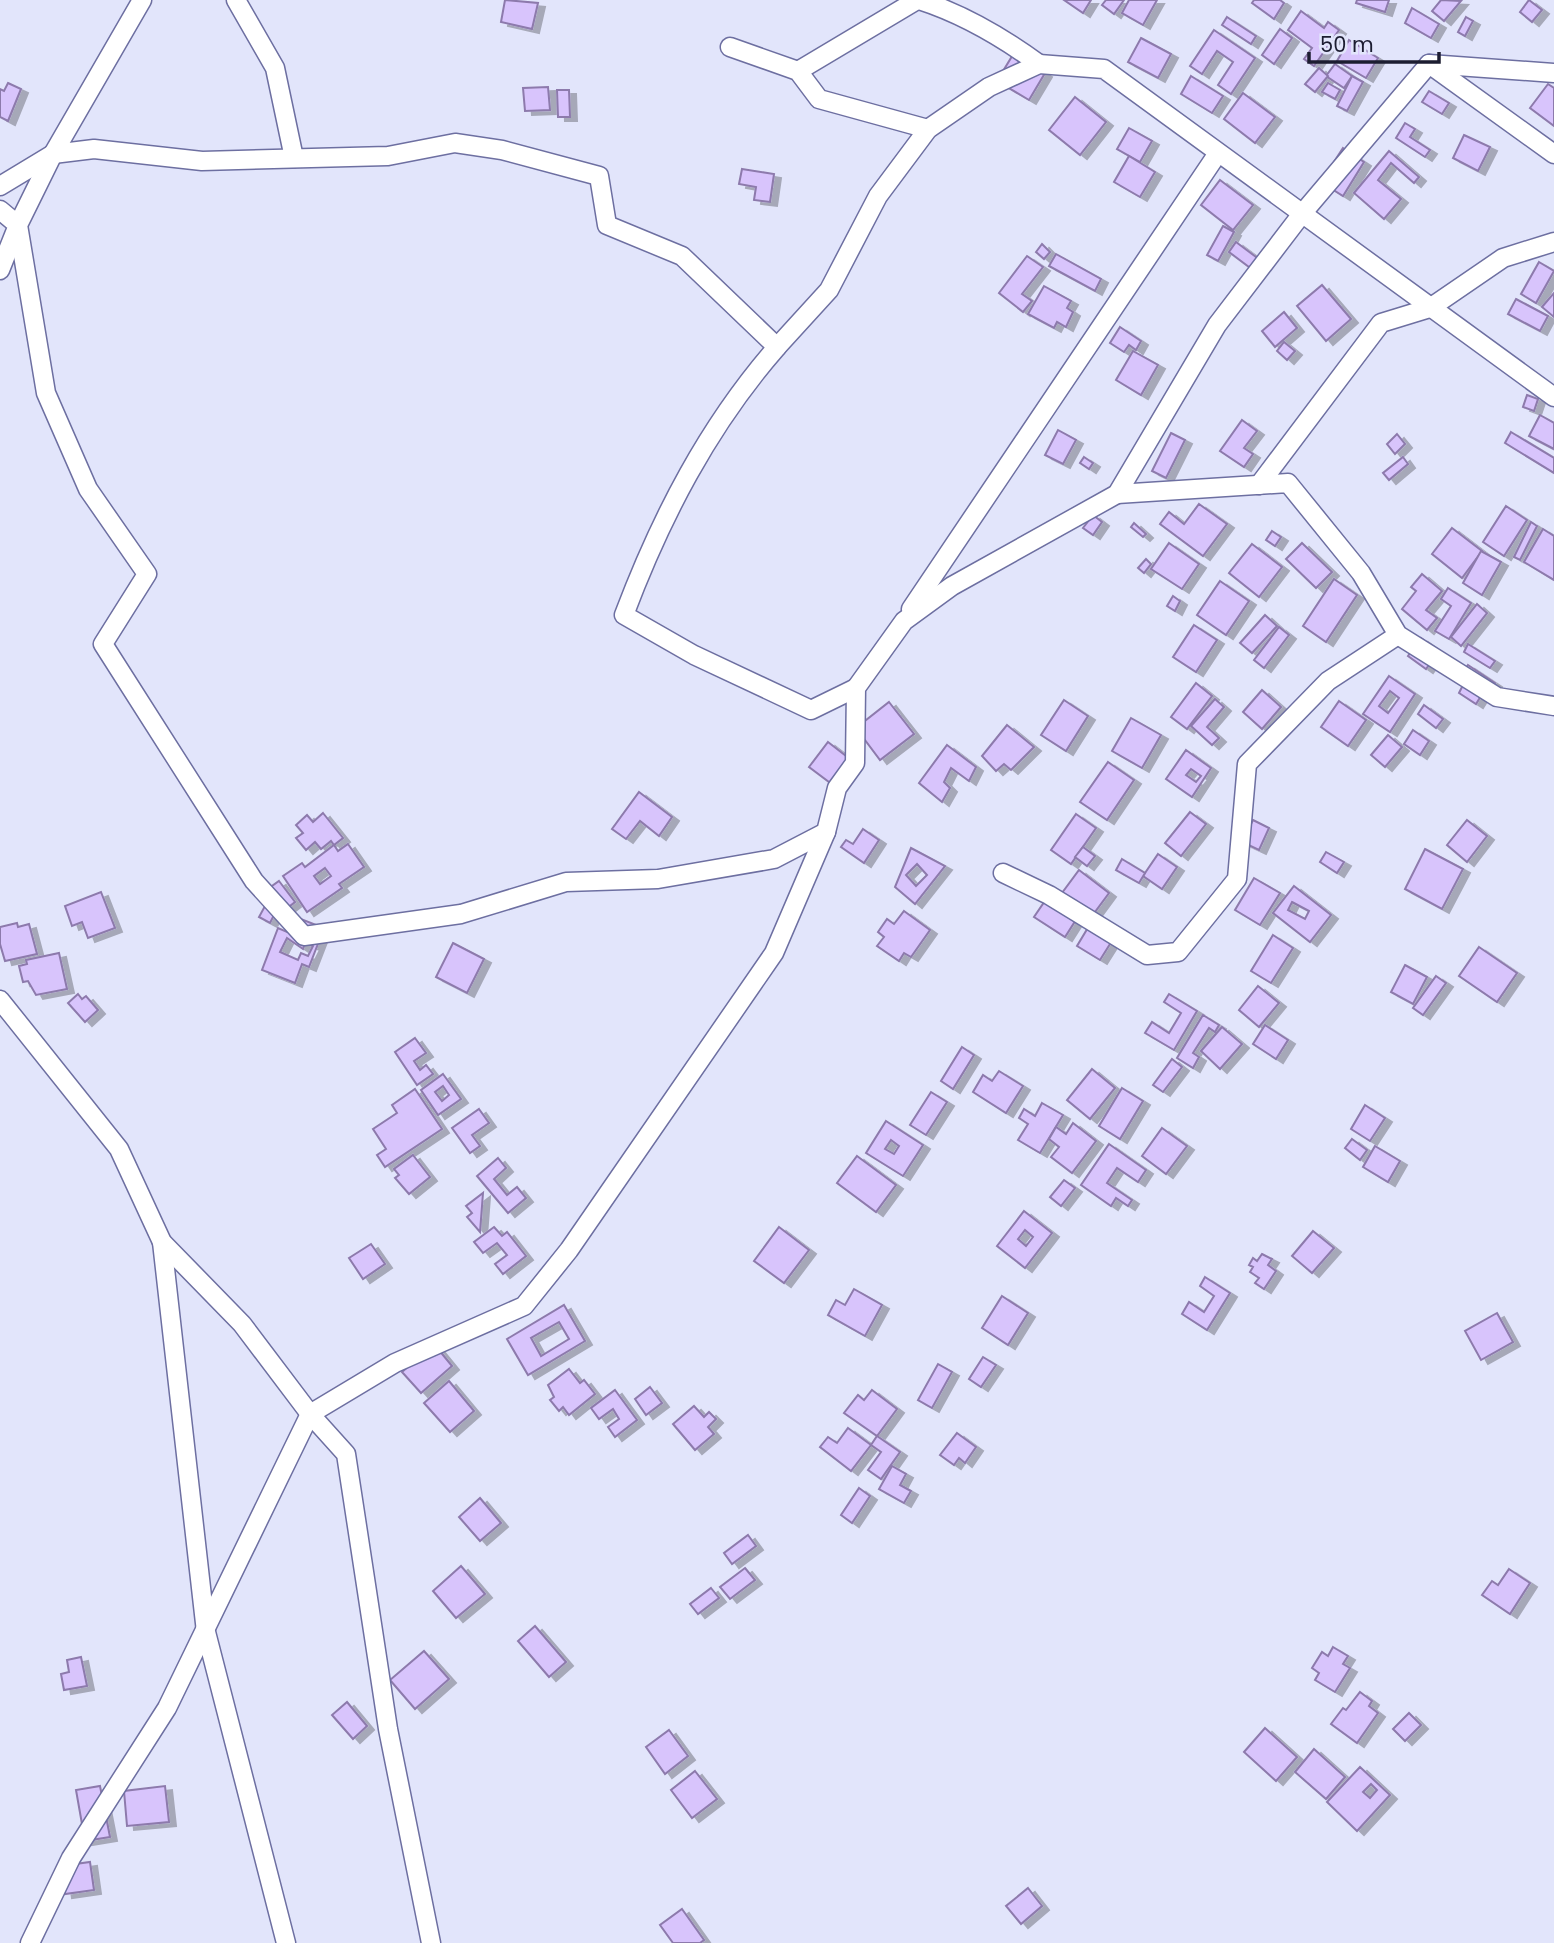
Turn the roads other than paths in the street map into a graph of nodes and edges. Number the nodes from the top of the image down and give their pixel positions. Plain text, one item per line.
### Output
1 (142, 0) edge
2 (236, 0) edge
3 (918, 0) edge
4 (730, 47) dead end
5 (1039, 64) junction
6 (1430, 64) junction
7 (798, 71) junction
8 (1554, 73) edge
9 (928, 129) junction
10 (1218, 153) junction
11 (53, 154) junction
12 (1554, 154) edge
13 (294, 158) junction
14 (0, 186) edge
15 (0, 210) edge
16 (1301, 215) junction
17 (18, 225) junction
18 (1554, 243) edge
19 (0, 270) edge
20 (1430, 308) junction
21 (777, 346) junction
22 (1554, 397) edge
23 (1259, 485) junction
24 (1117, 494) junction
25 (904, 621) junction
26 (1398, 635) junction
27 (856, 688) junction
28 (1554, 706) edge
29 (825, 832) junction
30 (1003, 873) dead end
31 (0, 1000) edge
32 (162, 1242) junction
33 (310, 1414) junction
34 (206, 1632) junction
35 (30, 1943) edge
36 (286, 1943) edge
37 (431, 1943) edge

1 - 11 street
2 - 13 street
3 - 5 street
3 - 7 street
4 - 7 street
5 - 9 street
5 - 10 street
6 - 8 street
6 - 12 street
6 - 16 street
7 - 9 street
9 - 21 street
10 - 16 street
10 - 25 street
11 - 13 street
11 - 14 street
11 - 17 street
13 - 21 street
15 - 17 street
16 - 20 street
16 - 24 street
17 - 19 street
17 - 29 street
18 - 20 street
20 - 22 street
20 - 23 street
21 - 27 street
23 - 24 street
23 - 26 street
24 - 25 street
25 - 27 street
26 - 28 street
26 - 30 street
27 - 29 street
29 - 33 street
31 - 32 street
32 - 33 street
32 - 34 street
33 - 34 street
33 - 37 street
34 - 35 street
34 - 36 street

